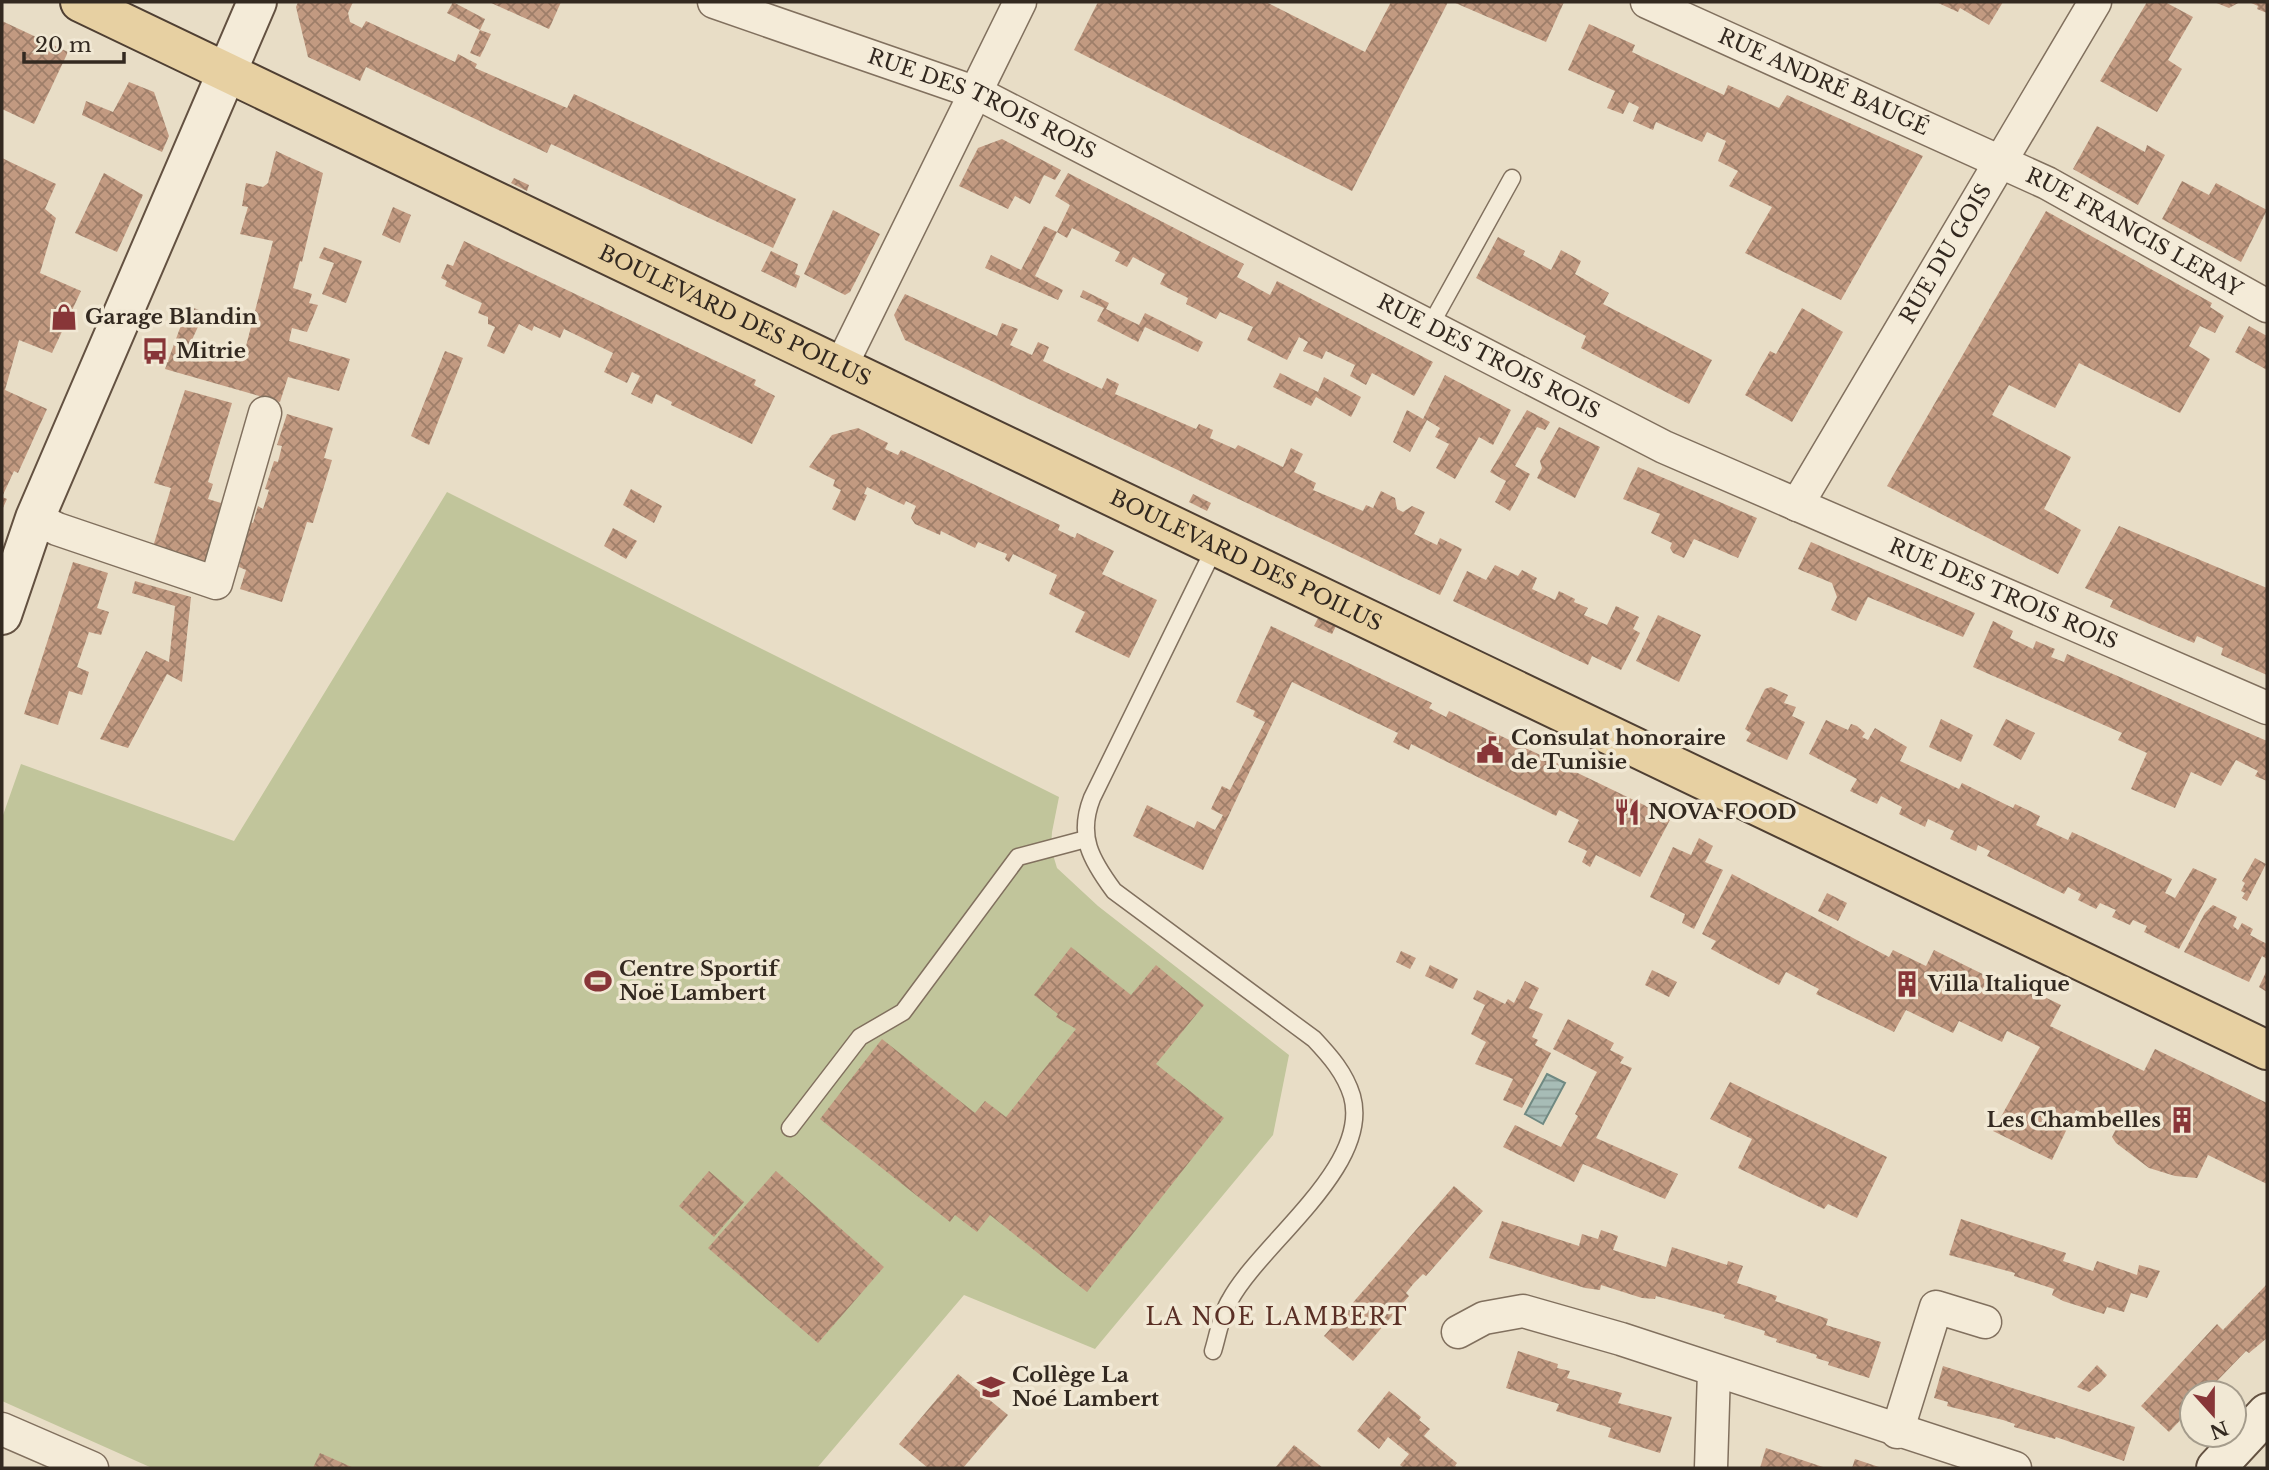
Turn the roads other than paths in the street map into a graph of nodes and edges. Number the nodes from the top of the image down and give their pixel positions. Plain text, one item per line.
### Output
1 (80, 2) edge
2 (257, 2) edge
3 (714, 2) edge
4 (1020, 2) edge
5 (1647, 2) edge
6 (2095, 2) edge
7 (226, 73) junction
8 (978, 93) junction
9 (2002, 161) junction
10 (1512, 178) dead end
11 (2267, 306) edge
12 (1430, 326) junction
13 (841, 366) junction
14 (265, 412) dead end
15 (1797, 505) junction
16 (36, 519) junction
17 (1216, 545) junction
18 (2, 615) edge
19 (2267, 708) edge
20 (1086, 839) junction
21 (2267, 1050) edge
22 (790, 1128) dead end
23 (1986, 1322) dead end
24 (1458, 1332) dead end
25 (1213, 1351) dead end
26 (1714, 1371) junction
27 (2267, 1413) edge
28 (2, 1429) edge
29 (1897, 1432) junction
30 (2222, 1466) edge
31 (92, 1468) edge
32 (1711, 1468) edge
33 (2015, 1468) edge

1 - 7 main road, BOULEVARD DES POILUS
2 - 7 street
3 - 8 street, RUE DES TROIS ROIS
4 - 8 street
5 - 9 street, RUE ANDRÉ BAUGÉ
6 - 9 street, RUE DU GOIS
7 - 13 main road, BOULEVARD DES POILUS
7 - 16 street
8 - 12 street, RUE DES TROIS ROIS
8 - 13 street
9 - 11 street, RUE FRANCIS LERAY
9 - 15 street, RUE DU GOIS
10 - 12 lane
12 - 15 street, RUE DES TROIS ROIS
13 - 17 main road, BOULEVARD DES POILUS
14 - 16 street
15 - 19 street, RUE DES TROIS ROIS
16 - 18 street
17 - 20 lane
17 - 21 main road, BOULEVARD DES POILUS
20 - 22 lane
20 - 25 lane
23 - 29 street
24 - 26 street
26 - 29 street
26 - 32 street
27 - 30 street
28 - 31 street
29 - 33 street

